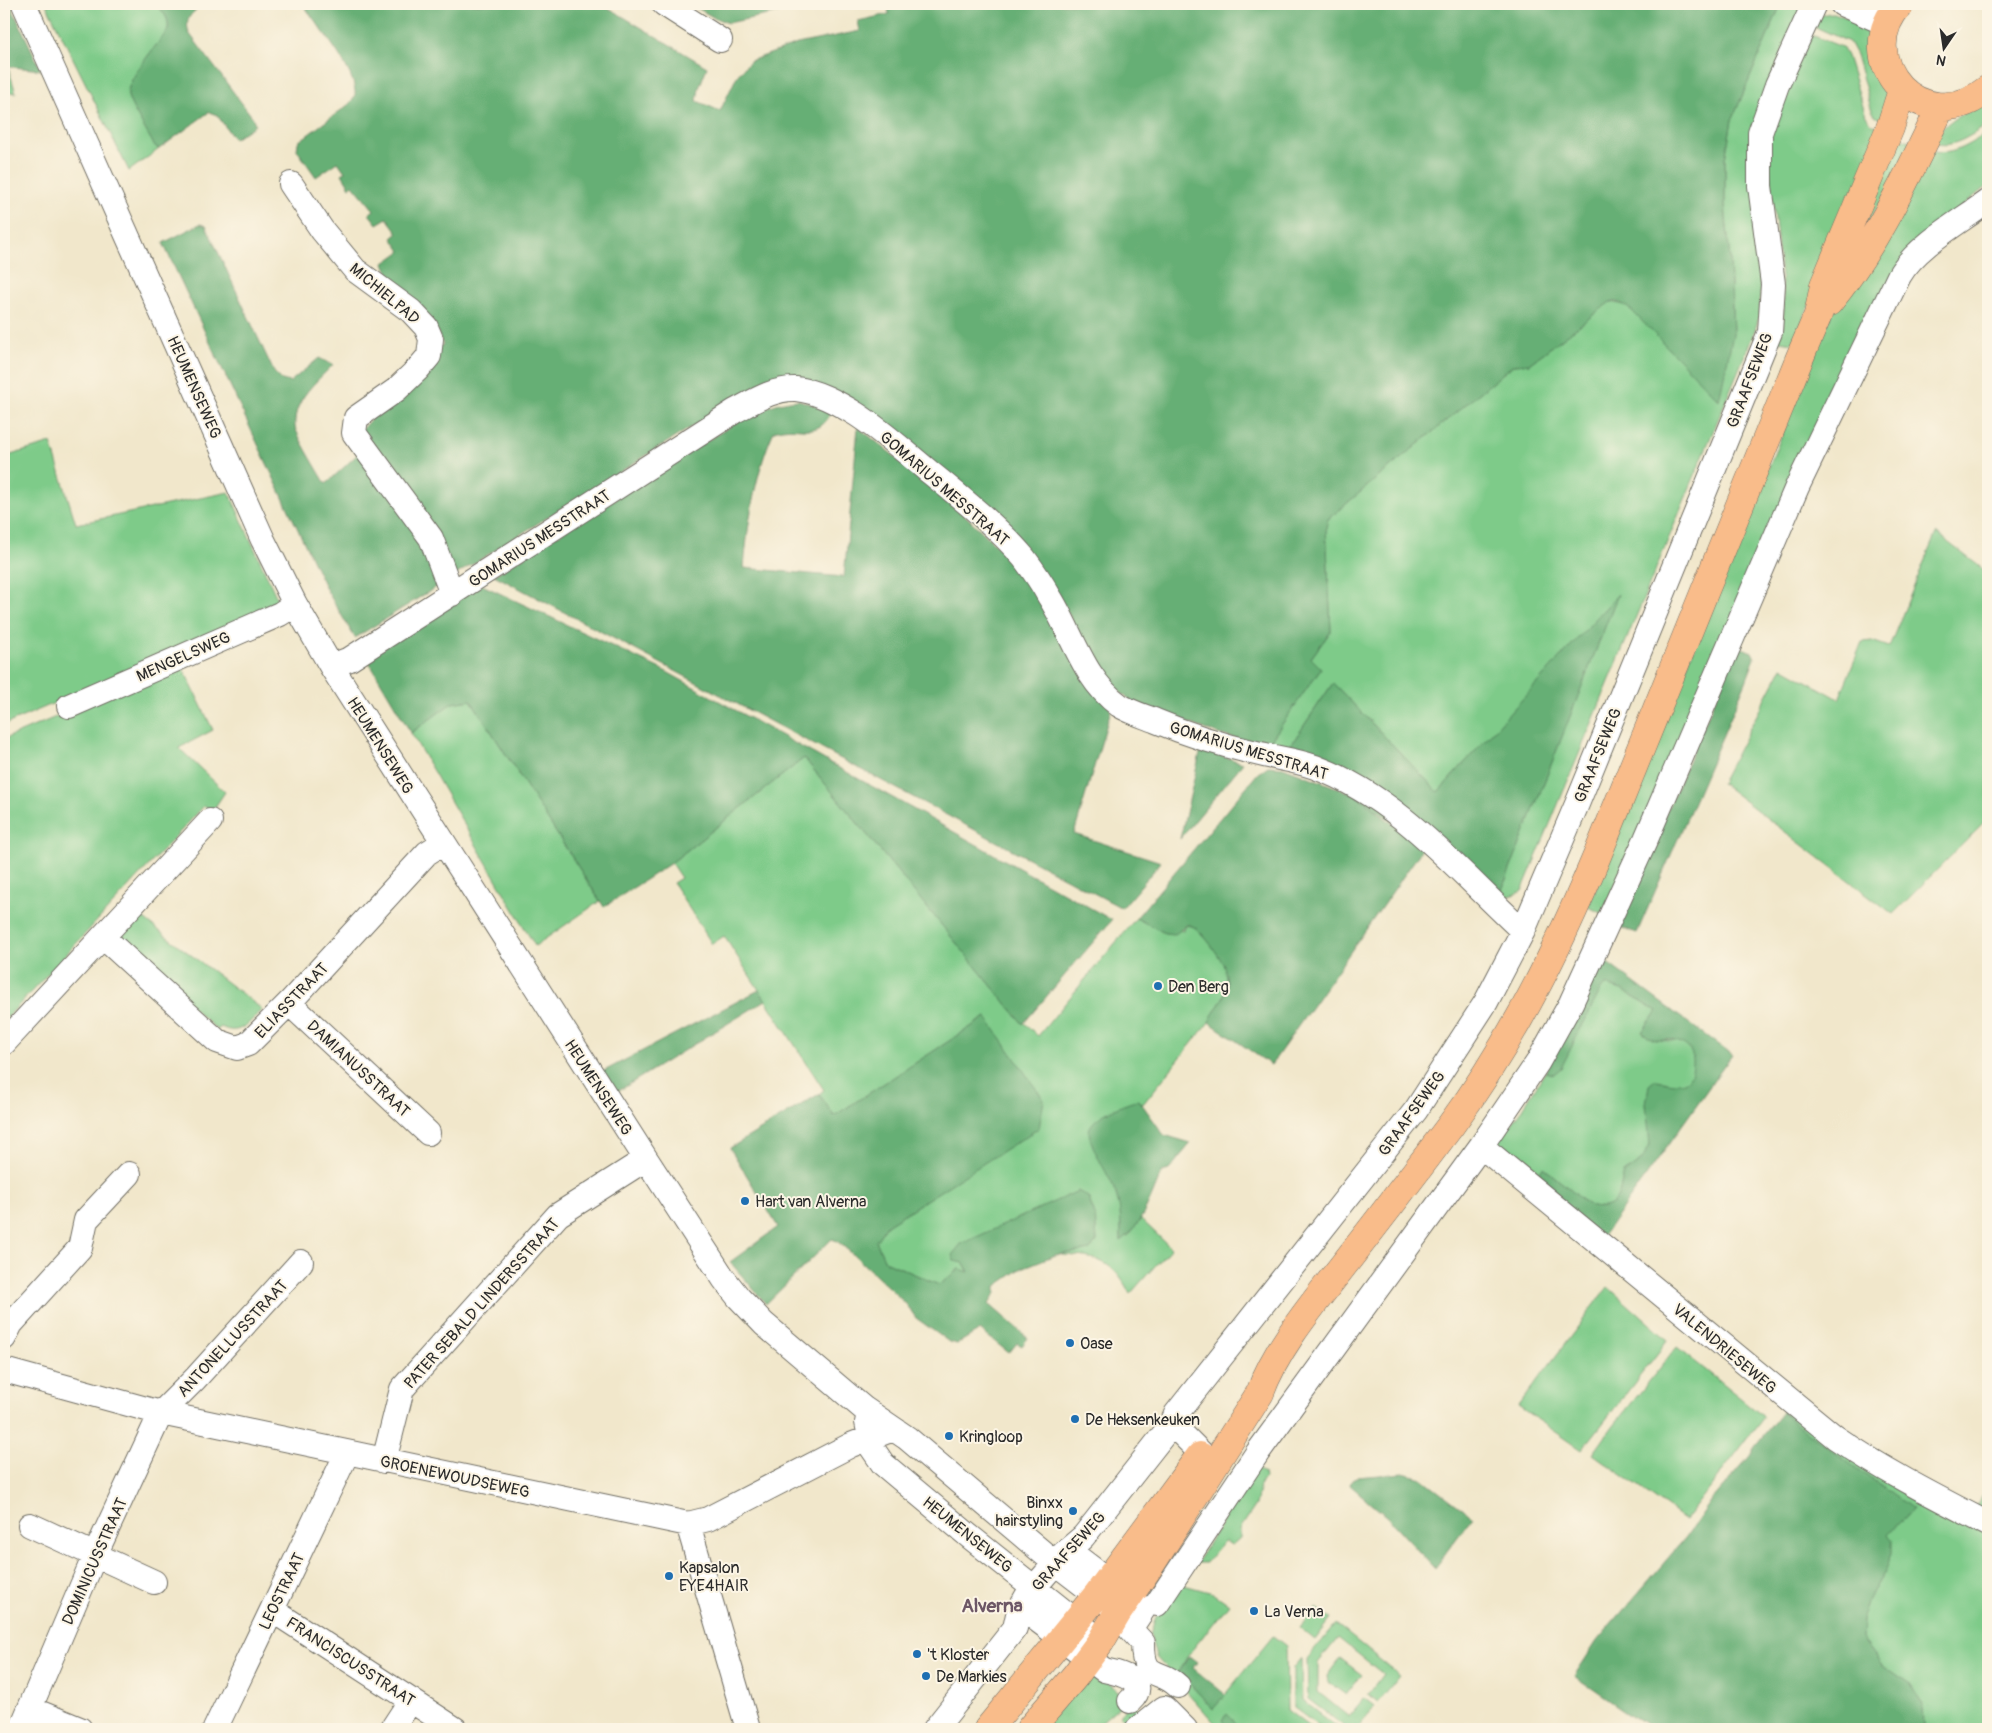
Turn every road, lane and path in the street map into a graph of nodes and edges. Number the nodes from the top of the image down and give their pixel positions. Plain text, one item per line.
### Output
1 (24, 4) edge
2 (664, 4) edge
3 (1814, 4) edge
4 (1842, 4) edge
5 (1894, 14) edge
6 (720, 40) dead end
7 (1988, 89) edge
8 (1902, 90) junction
9 (1941, 107) junction
10 (291, 184) dead end
11 (1988, 201) edge
12 (1818, 315) junction
13 (452, 594) junction
14 (294, 604) junction
15 (331, 666) junction
16 (69, 706) dead end
17 (210, 821) dead end
18 (443, 843) junction
19 (1523, 931) junction
20 (102, 937) junction
21 (289, 1003) junction
22 (4, 1043) edge
23 (428, 1132) dead end
24 (1481, 1146) junction
25 (646, 1159) junction
26 (129, 1174) dead end
27 (301, 1262) dead end
28 (4, 1338) edge
29 (4, 1370) edge
30 (1267, 1374) junction
31 (863, 1408) junction
32 (161, 1413) junction
33 (1172, 1424) junction
34 (893, 1429) junction
35 (869, 1438) junction
36 (1231, 1439) junction
37 (1258, 1452) junction
38 (347, 1453) junction
39 (1202, 1454) junction
40 (384, 1461) junction
41 (688, 1524) junction
42 (1988, 1524) edge
43 (30, 1525) dead end
44 (95, 1555) junction
45 (1055, 1555) junction
46 (154, 1582) dead end
47 (1028, 1583) junction
48 (1129, 1601) junction
49 (1020, 1607) junction
50 (272, 1610) junction
51 (1069, 1630) junction
52 (1095, 1650) junction
53 (1137, 1669) junction
54 (1178, 1686) dead end
55 (411, 1700) junction
56 (1130, 1701) dead end
57 (4, 1720) edge
58 (25, 1722) edge
59 (80, 1729) edge
60 (215, 1729) edge
61 (392, 1729) edge
62 (455, 1729) edge
63 (748, 1729) edge
64 (935, 1729) edge
65 (988, 1729) edge
66 (1030, 1729) edge
67 (1138, 1729) edge
68 (1185, 1729) edge

1 - 14 street, HEUMENSEWEG
2 - 6 street
3 - 19 street, GRAAFSEWEG
4 - 5 street
5 - 8 main road
7 - 9 main road
8 - 9 main road
8 - 12 main road
9 - 12 main road
10 - 13 street, MICHIELPAD
11 - 24 street
12 - 30 main road
13 - 15 street, GOMARIUS MESSTRAAT
13 - 19 street, GOMARIUS MESSTRAAT
14 - 15 street, HEUMENSEWEG
14 - 16 street, MENGELSWEG
15 - 18 street, HEUMENSEWEG
17 - 20 street
18 - 21 street, ELIASSTRAAT
18 - 25 street, HEUMENSEWEG
19 - 33 street, GRAAFSEWEG
20 - 21 street, ELIASSTRAAT
20 - 22 street
21 - 23 street, DAMIANUSSTRAAT
24 - 37 street
24 - 42 street, VALENDRIESEWEG
25 - 31 street, HEUMENSEWEG
25 - 40 street, PATER SEBALD LINDERSSTRAAT
26 - 28 street
27 - 32 street, ANTONELLUSSTRAAT
29 - 32 street, GROENEWOUDSEWEG
30 - 36 main road
30 - 39 main road
31 - 34 street, HEUMENSEWEG
31 - 35 street, HEUMENSEWEG
32 - 38 street, GROENEWOUDSEWEG
32 - 44 street, DOMINICUSSTRAAT
33 - 39 street
33 - 45 street, GRAAFSEWEG
34 - 35 street, GROENEWOUDSEWEG
34 - 45 street, HEUMENSEWEG
35 - 41 street, GROENEWOUDSEWEG
35 - 47 street, HEUMENSEWEG
36 - 37 street
36 - 48 main road
37 - 48 street
38 - 40 street, GROENEWOUDSEWEG
38 - 50 street, LEOSTRAAT
39 - 48 main road
40 - 41 street, GROENEWOUDSEWEG
41 - 63 street
43 - 44 street
44 - 46 street
44 - 58 street, DOMINICUSSTRAAT
45 - 47 street, GRAAFSEWEG
45 - 48 street, HEUMENSEWEG
47 - 49 street, GRAAFSEWEG
47 - 51 street, HEUMENSEWEG
48 - 51 main road
48 - 52 main road
48 - 53 street
49 - 51 street
49 - 64 street, GRAAFSEWEG
50 - 55 street, FRANCISCUSSTRAAT
50 - 60 street, LEOSTRAAT
51 - 52 street, HEUMENSEWEG
51 - 65 main road
52 - 53 street, HEUMENSEWEG
52 - 66 main road
53 - 54 street
53 - 56 street
55 - 61 street
55 - 62 street, FRANCISCUSSTRAAT
57 - 58 street
58 - 59 street
67 - 68 street

